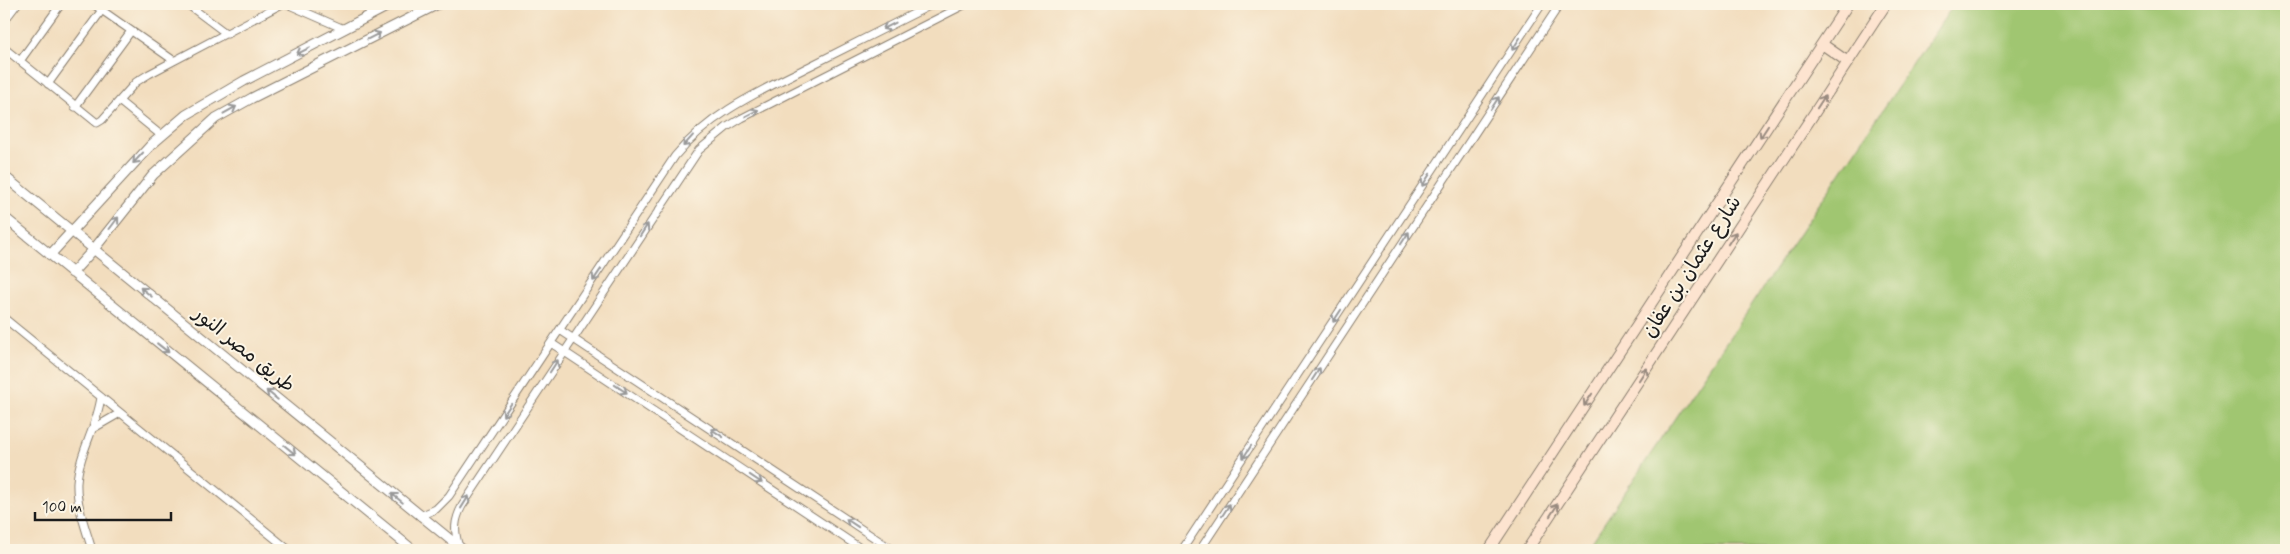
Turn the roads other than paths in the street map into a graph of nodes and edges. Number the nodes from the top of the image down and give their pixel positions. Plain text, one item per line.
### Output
1 (17, 4) edge
2 (61, 4) edge
3 (93, 4) edge
4 (187, 4) edge
5 (282, 4) edge
6 (287, 4) edge
7 (392, 4) edge
8 (933, 4) edge
9 (966, 4) edge
10 (1542, 4) edge
11 (1560, 4) edge
12 (1848, 4) edge
13 (1886, 4) edge
14 (434, 5) edge
15 (102, 10) junction
16 (4, 21) edge
17 (344, 29) junction
18 (131, 31) junction
19 (227, 34) junction
20 (1822, 44) junction
21 (4, 48) edge
22 (173, 60) junction
23 (20, 61) junction
24 (1848, 62) junction
25 (48, 84) junction
26 (119, 101) junction
27 (75, 107) junction
28 (162, 136) junction
29 (4, 176) edge
30 (4, 217) edge
31 (72, 232) junction
32 (94, 249) junction
33 (50, 255) junction
34 (72, 274) junction
35 (4, 318) edge
36 (560, 330) junction
37 (573, 338) junction
38 (551, 343) junction
39 (564, 351) junction
40 (101, 397) junction
41 (120, 413) junction
42 (94, 428) junction
43 (420, 516) junction
44 (461, 549) edge
45 (92, 550) edge
46 (289, 550) edge
47 (413, 550) edge
48 (864, 550) edge
49 (892, 550) edge
50 (1182, 550) edge
51 (1200, 550) edge
52 (1489, 550) edge
53 (1527, 550) edge

1 - 16 street
2 - 23 street
3 - 15 street
4 - 19 street
5 - 19 street
6 - 17 street
7 - 17 street
8 -> 36 street
37 -> 9 street
10 -> 50 street
51 -> 11 street
12 - 20 main road, شارع عثمان بن عفان
13 - 24 main road, شارع عثمان بن عفان
32 -> 14 street
15 - 18 street
15 - 25 street
17 -> 28 street
18 - 22 street
18 - 27 street
19 - 22 street
20 - 24 main road
20 -> 52 main road, شارع عثمان بن عفان
21 - 23 street
22 - 26 street
23 - 25 street
53 -> 24 main road, شارع عثمان بن عفان
25 - 27 street
26 - 27 street
26 - 28 street
28 -> 31 street
29 - 31 street, طريق مصر النور
30 - 33 street
31 - 32 street, طريق مصر النور
31 - 33 street
32 - 34 street
43 -> 32 street, طريق مصر النور
33 - 34 street
34 -> 47 street
35 - 40 street
36 - 37 street
36 - 38 street
37 - 39 street
49 -> 37 street
38 - 39 street
38 -> 43 street
44 -> 39 street
39 -> 48 street
40 - 41 street
40 - 42 street
41 - 42 street
41 - 46 street
42 - 45 street
43 - 44 street, طريق مصر النور

